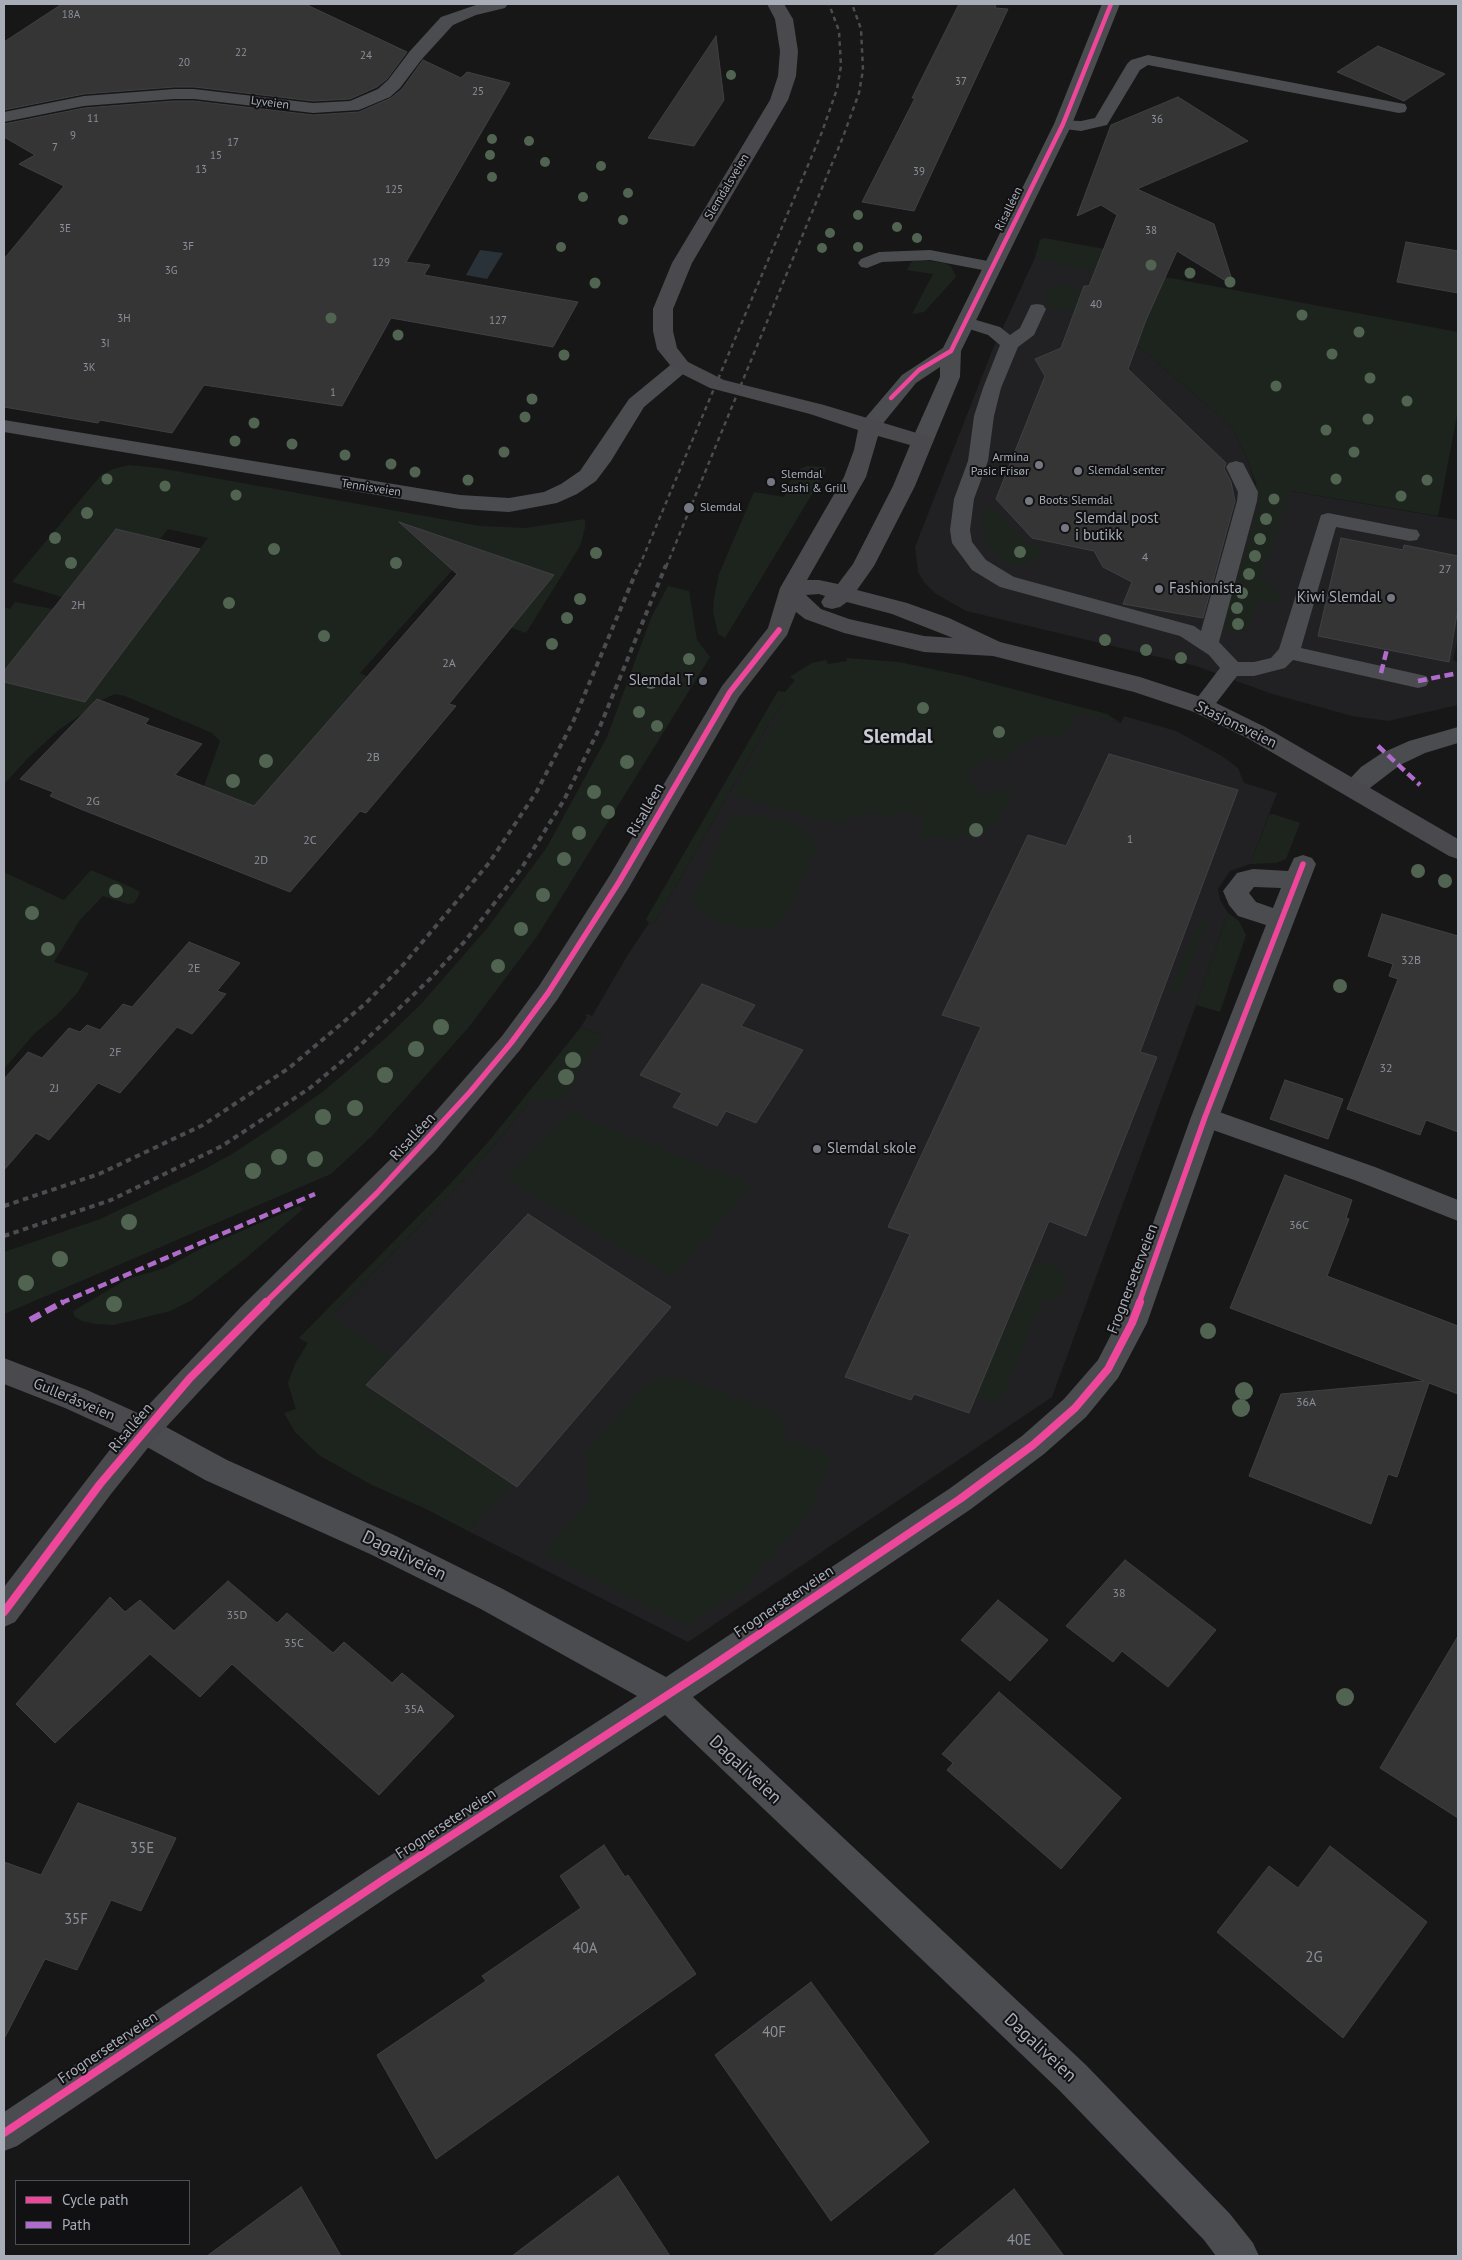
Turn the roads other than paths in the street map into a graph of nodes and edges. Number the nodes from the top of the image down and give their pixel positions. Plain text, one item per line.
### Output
1 (499, 4) edge
2 (776, 4) edge
3 (1112, 4) edge
4 (1398, 108) dead end
5 (4, 117) edge
6 (1063, 124) junction
7 (867, 263) dead end
8 (993, 267) junction
9 (1037, 309) dead end
10 (966, 322) junction
11 (1010, 344) junction
12 (951, 351) junction
13 (682, 366) junction
14 (4, 426) edge
15 (869, 427) junction
16 (922, 442) junction
17 (1236, 467) dead end
18 (1410, 534) dead end
19 (791, 588) junction
20 (844, 592) junction
21 (813, 614) junction
22 (779, 630) junction
23 (1208, 644) junction
24 (994, 648) junction
25 (1289, 652) junction
26 (1231, 669) junction
27 (1418, 681) dead end
28 (1202, 706) junction
29 (1458, 735) edge
30 (1353, 788) junction
31 (1458, 850) edge
32 (1280, 920) junction
33 (1205, 1117) junction
34 (1458, 1211) edge
35 (4, 1371) edge
36 (144, 1430) junction
37 (4, 1612) edge
38 (667, 1695) junction
39 (4, 2133) edge
40 (1240, 2256) edge

1 - 5 street, Lyveien
2 - 13 main road, Slemdalsveien
3 - 6 street, Risalléen
4 - 6 lane
6 - 8 street, Risalléen
7 - 8 lane
8 - 10 street, Risalléen
9 - 11 lane
10 - 11 lane
10 - 12 street, Risalléen
11 - 23 lane
12 - 15 street, Risalléen
12 - 16 street, Risalléen
13 - 14 street, Tennisveien
13 - 15 main road
15 - 16 main road
15 - 19 main road, Risalléen
16 - 20 main road, Risalléen
17 - 23 lane
18 - 25 lane
19 - 20 main road, Stasjonsveien
19 - 21 main road, Stasjonsveien
19 - 22 main road, Risalléen
20 - 21 main road, Risalléen
20 - 24 main road, Stasjonsveien
21 - 22 main road, Risalléen
21 - 24 main road, Stasjonsveien
22 - 36 main road, Risalléen
23 - 26 lane
24 - 28 main road, Stasjonsveien
25 - 26 lane
25 - 27 lane
26 - 28 lane
28 - 30 main road, Stasjonsveien
29 - 30 street
30 - 31 main road, Stasjonsveien
32 - 32 street, Frognerseterveien
32 - 33 street, Frognerseterveien
33 - 34 lane
33 - 38 street, Frognerseterveien
35 - 36 main road, Gulleråsveien
36 - 37 main road, Risalléen
36 - 38 street, Dagaliveien
38 - 39 street, Frognerseterveien
38 - 40 street, Dagaliveien

